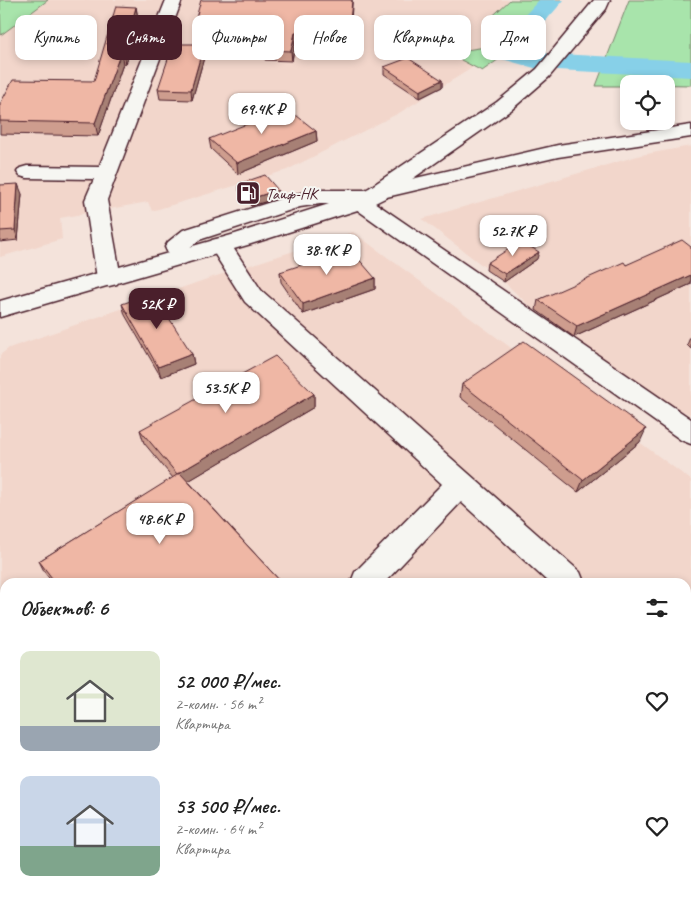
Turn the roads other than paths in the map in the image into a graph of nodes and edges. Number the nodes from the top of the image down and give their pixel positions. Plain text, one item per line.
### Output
1 (174, 0) edge
2 (602, 0) edge
3 (691, 131) edge
4 (27, 172) dead end
5 (107, 173) junction
6 (368, 197) junction
7 (220, 246) junction
8 (180, 257) junction
9 (109, 278) junction
10 (0, 309) edge
11 (691, 433) edge
12 (460, 484) junction
13 (370, 578) edge
14 (565, 578) edge

1 - 5 main road
2 - 6 main road
3 - 6 main road
4 - 5 main road
5 - 9 main road
6 - 7 main road
6 - 8 main road
6 - 11 main road
7 - 8 main road
7 - 12 main road
8 - 9 main road
9 - 10 main road
12 - 13 main road
12 - 14 main road

